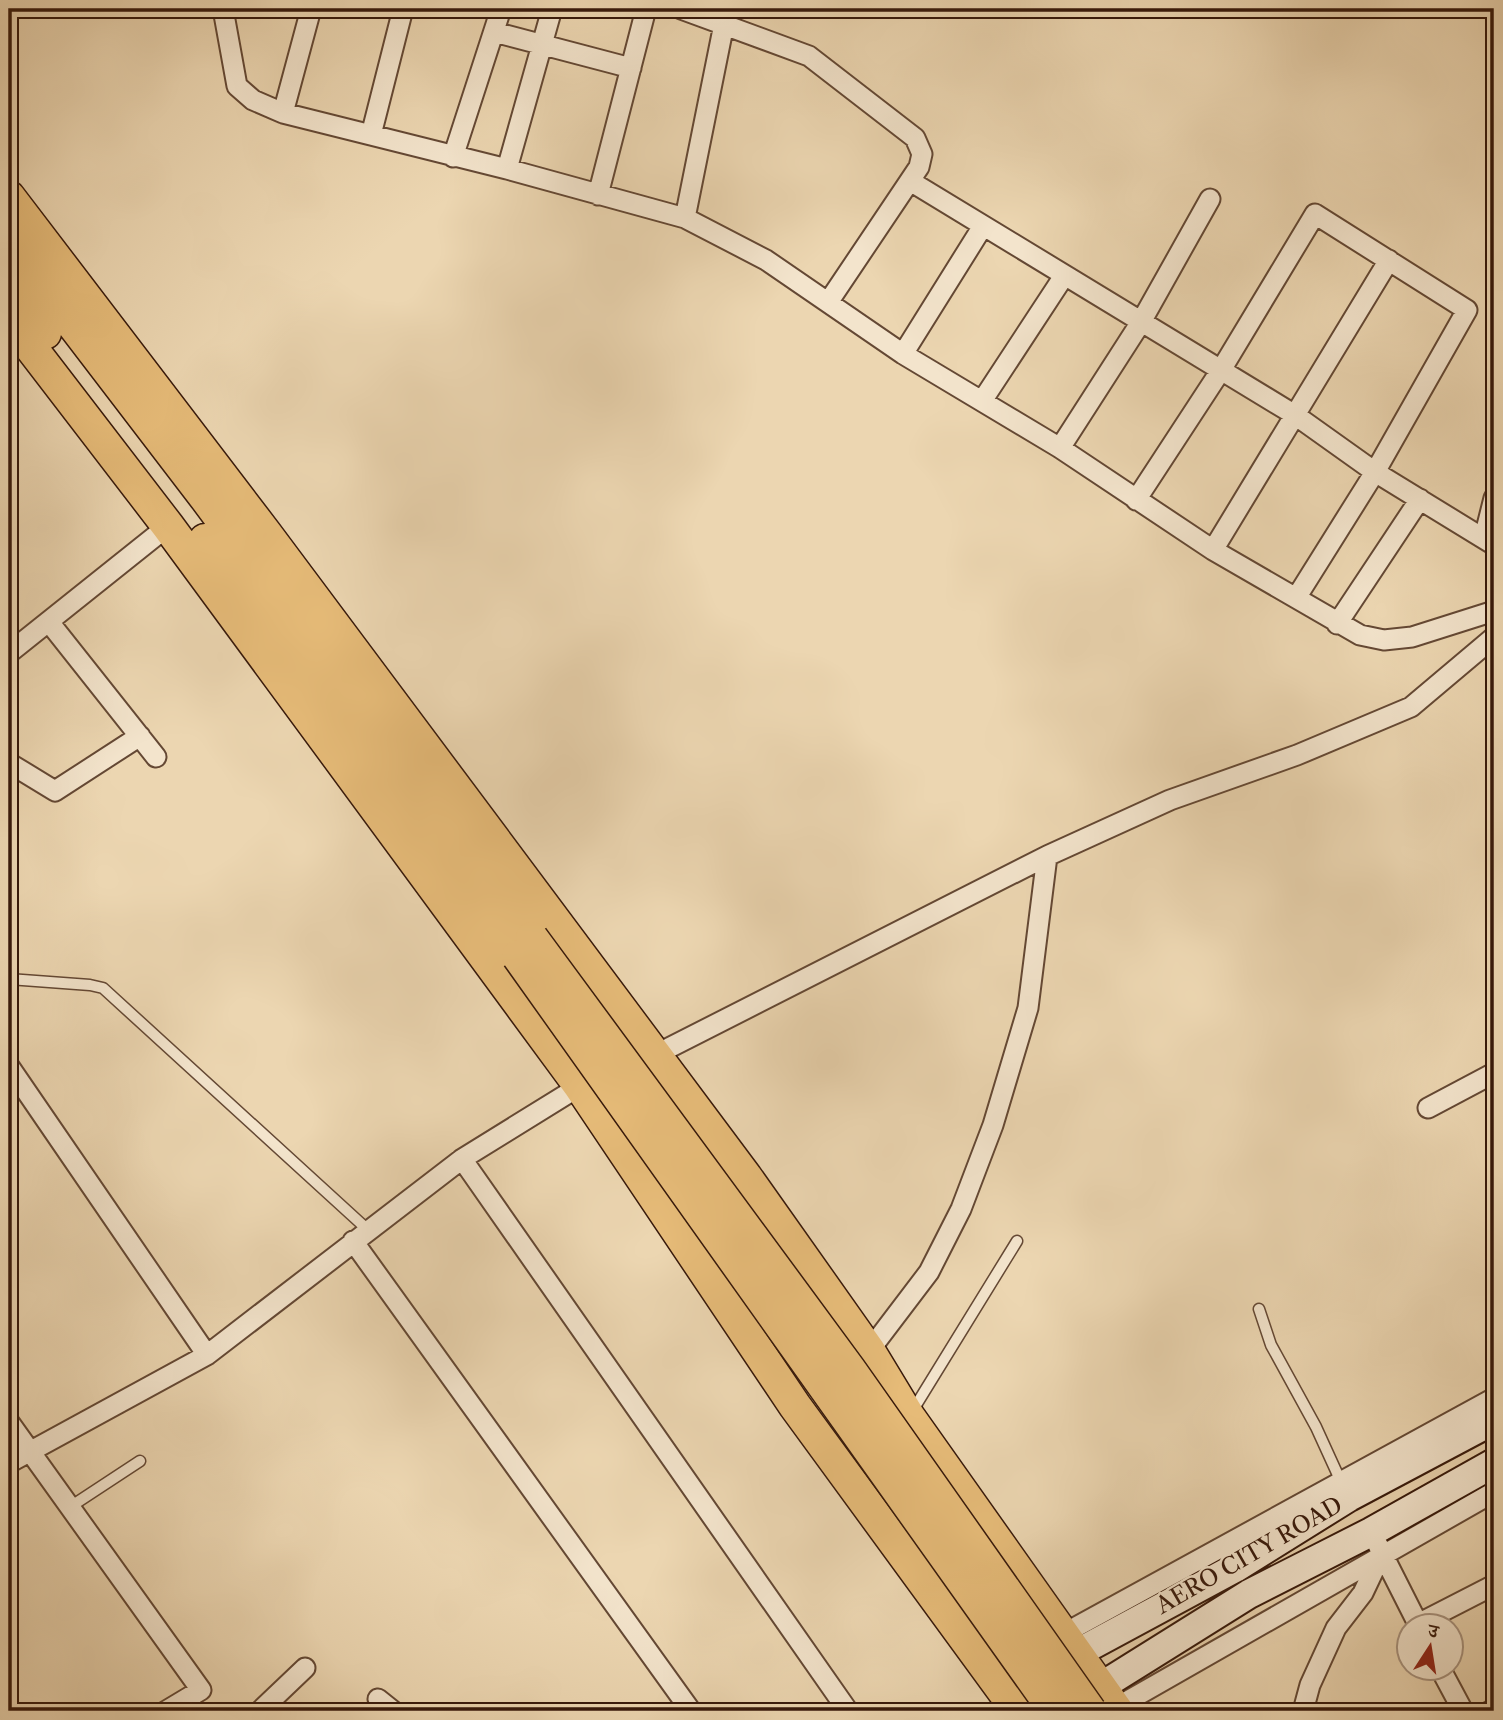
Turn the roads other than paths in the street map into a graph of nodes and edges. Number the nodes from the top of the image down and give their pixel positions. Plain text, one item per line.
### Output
1 (223, 9) edge
2 (311, 9) edge
3 (403, 9) edge
4 (501, 9) edge
5 (552, 9) edge
6 (646, 9) edge
7 (681, 9) edge
8 (725, 15) edge
9 (494, 32) junction
10 (543, 46) junction
11 (631, 68) junction
12 (283, 113) junction
13 (371, 135) junction
14 (453, 157) junction
15 (507, 169) junction
16 (910, 181) junction
17 (598, 195) junction
18 (9, 197) edge
19 (1210, 199) dead end
20 (685, 218) junction
21 (983, 226) junction
22 (9, 241) edge
23 (1389, 260) junction
24 (1064, 276) junction
25 (9, 285) edge
26 (829, 301) junction
27 (9, 319) edge
28 (1141, 322) junction
29 (903, 354) junction
30 (1221, 370) junction
31 (982, 401) junction
32 (1295, 415) junction
33 (1060, 448) junction
34 (1376, 472) junction
35 (1494, 498) edge
36 (1420, 499) junction
37 (1136, 500) junction
38 (168, 526) junction
39 (1489, 542) edge
40 (1213, 550) junction
41 (1296, 598) junction
42 (1494, 611) edge
43 (49, 622) junction
44 (1337, 624) junction
45 (1494, 638) edge
46 (9, 653) edge
47 (140, 736) junction
48 (156, 757) dead end
49 (9, 763) edge
50 (1047, 856) junction
51 (525, 946) junction
52 (9, 979) edge
53 (653, 1056) junction
54 (9, 1066) edge
55 (1494, 1073) edge
56 (580, 1086) junction
57 (1428, 1108) dead end
58 (463, 1159) junction
59 (361, 1235) junction
60 (1017, 1241) dead end
61 (1259, 1310) dead end
62 (869, 1351) junction
63 (207, 1355) junction
64 (1494, 1398) edge
65 (909, 1417) junction
66 (1494, 1420) edge
67 (9, 1422) edge
68 (28, 1451) junction
69 (140, 1461) dead end
70 (9, 1463) edge
71 (1494, 1463) edge
72 (1345, 1489) junction
73 (1494, 1492) edge
74 (70, 1507) junction
75 (1377, 1543) junction
76 (1494, 1585) edge
77 (1412, 1612) edge
78 (1443, 1612) edge
79 (1070, 1643) junction
80 (305, 1668) dead end
81 (1447, 1682) edge
82 (1006, 1694) edge
83 (1106, 1705) edge
84 (166, 1711) edge
85 (260, 1711) edge
86 (691, 1711) edge
87 (848, 1711) edge
88 (1055, 1711) edge
89 (1065, 1711) edge
90 (1303, 1711) edge
91 (1463, 1711) edge

1 - 12 street
2 - 12 street
3 - 13 street
4 - 9 street
5 - 10 street
6 - 11 street
7 - 8 street
8 - 16 street
8 - 20 street
9 - 10 street
9 - 14 street
10 - 11 street
10 - 15 street
11 - 17 street
12 - 13 street
13 - 14 street
14 - 15 street
15 - 17 street
16 - 21 street
16 - 26 street
17 - 20 street
18 - 53 main road
19 - 28 street
20 - 26 street
21 - 24 street
21 - 29 street
22 - 51 main road
23 - 30 street
23 - 32 street
23 - 34 street
24 - 28 street
24 - 31 street
25 - 51 main road
26 - 29 street
27 - 38 main road
28 - 30 street
28 - 33 street
29 - 31 street
30 - 32 street
30 - 37 street
31 - 33 street
32 - 34 street
32 - 40 street
33 - 37 street
34 - 36 street
34 - 41 street
35 - 39 street
36 - 39 street
36 - 44 street
37 - 40 street
38 - 43 street
38 - 56 main road
40 - 41 street
41 - 44 street
42 - 44 street
43 - 46 street
43 - 47 street
45 - 50 street
47 - 48 street
47 - 49 street
50 - 53 street
50 - 62 street
51 - 83 main road, bridge
51 - 88 main road, bridge
52 - 59 lane
53 - 62 main road
54 - 63 street
55 - 57 street
56 - 58 street
56 - 82 main road
58 - 59 street
58 - 87 street
59 - 63 street
59 - 86 street
60 - 65 lane
61 - 72 lane
62 - 65 main road
63 - 68 street
64 - 72 street
65 - 79 main road
66 - 72 street, AERO CITY ROAD
67 - 68 street
68 - 70 street
68 - 74 street
69 - 74 lane
71 - 75 street, AERO CITY ROAD
72 - 79 street, AERO CITY ROAD
73 - 75 street
74 - 84 street
75 - 77 street
75 - 83 street, AERO CITY ROAD
75 - 90 street
76 - 78 street
79 - 82 street, AERO CITY ROAD
79 - 83 main road
80 - 85 street
81 - 91 street
83 - 89 street, AERO CITY ROAD

